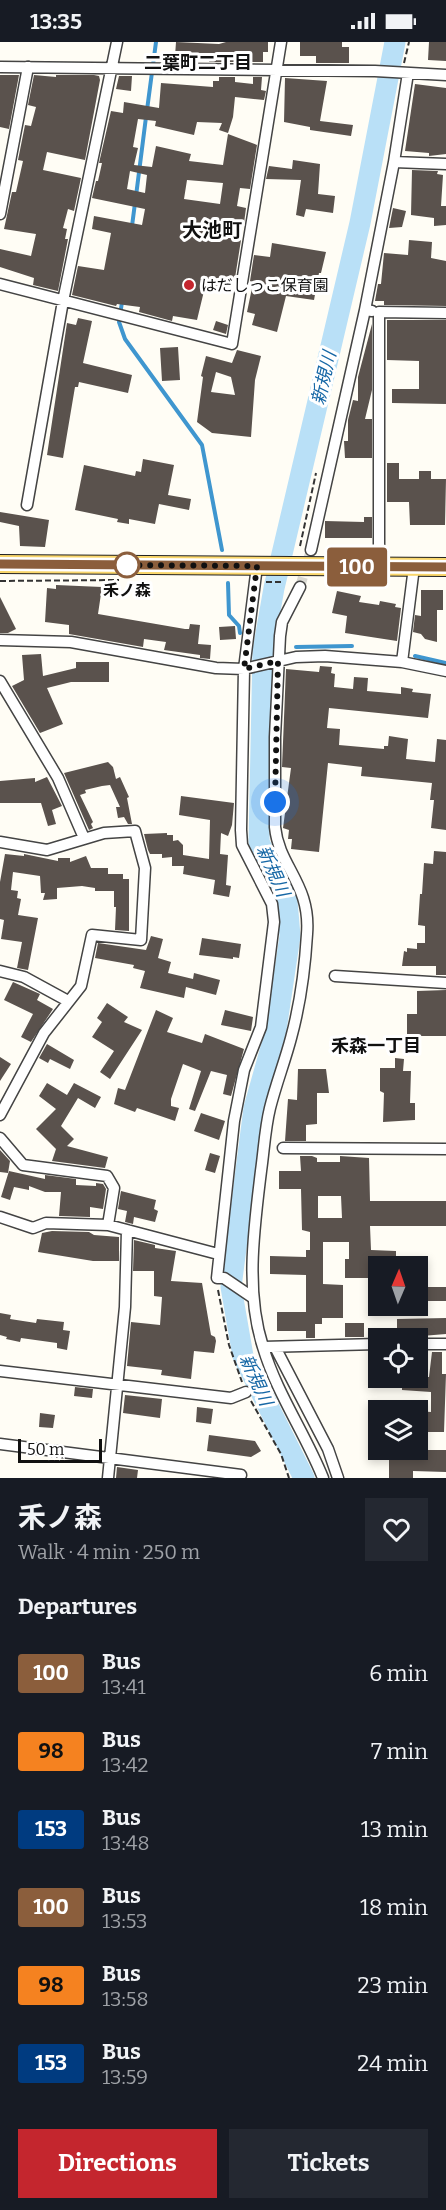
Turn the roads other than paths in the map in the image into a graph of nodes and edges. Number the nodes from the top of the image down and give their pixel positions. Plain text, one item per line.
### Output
1 (117, 42) edge
2 (281, 42) edge
3 (0, 67) edge
4 (28, 67) junction
5 (114, 68) junction
6 (276, 71) junction
7 (403, 72) junction
8 (446, 75) edge
9 (394, 162) junction
10 (446, 164) edge
11 (0, 214) edge
12 (0, 284) edge
13 (63, 301) junction
14 (365, 310) junction
15 (379, 312) junction
16 (446, 313) edge
17 (27, 505) dead end
18 (311, 550) tunnel mouth
19 (0, 564) edge
20 (379, 567) junction
21 (414, 567) junction
22 (446, 567) edge
23 (260, 574) junction
24 (300, 587) tunnel mouth
25 (0, 640) edge
26 (276, 662) junction
27 (402, 662) junction
28 (246, 668) junction
29 (446, 671) edge
30 (0, 681) edge
31 (84, 838) junction
32 (0, 842) edge
33 (0, 971) edge
34 (335, 976) dead end
35 (446, 983) edge
36 (68, 1001) junction
37 (0, 1115) edge
38 (0, 1138) edge
39 (283, 1148) dead end
40 (446, 1149) edge
41 (0, 1217) edge
42 (108, 1225) junction
43 (127, 1230) junction
44 (218, 1254) junction
45 (251, 1296) junction
46 (368, 1344) edge
47 (428, 1344) edge
48 (446, 1344) edge
49 (263, 1347) junction
50 (275, 1347) junction
51 (0, 1371) edge
52 (118, 1384) junction
53 (246, 1392) road end
54 (0, 1444) edge
55 (110, 1458) junction
56 (241, 1475) dead end
57 (108, 1478) edge
58 (323, 1478) edge
59 (338, 1478) edge

1 - 5 street
2 - 6 street
3 - 4 street
4 - 5 street
4 - 11 street
5 - 6 street
5 - 13 street
6 - 7 street
6 - 13 street
7 - 8 street
7 - 9 street
9 - 10 street
9 - 14 street
12 - 13 street
13 - 17 street
14 - 15 street
14 - 18 street
15 - 16 street
15 - 20 street
19 - 23 main road
20 - 21 main road
20 - 23 main road
21 - 22 main road
21 - 27 street
23 - 28 street
24 - 26 street
25 - 28 street
26 - 27 street
26 - 28 street
26 - 45 street
27 - 29 street
28 - 44 street
30 - 31 street
31 - 32 street
31 - 36 street
33 - 36 street
34 - 35 street
36 - 37 street
38 - 42 street
39 - 40 street
41 - 42 street
42 - 43 street
43 - 44 street
43 - 52 street
44 - 45 street
45 - 49 street
46 - 50 street
47 - 48 street
49 - 50 street
49 - 58 street
50 - 59 street
51 - 52 street
52 - 53 street
52 - 55 street
54 - 55 street
55 - 56 street
55 - 57 street

